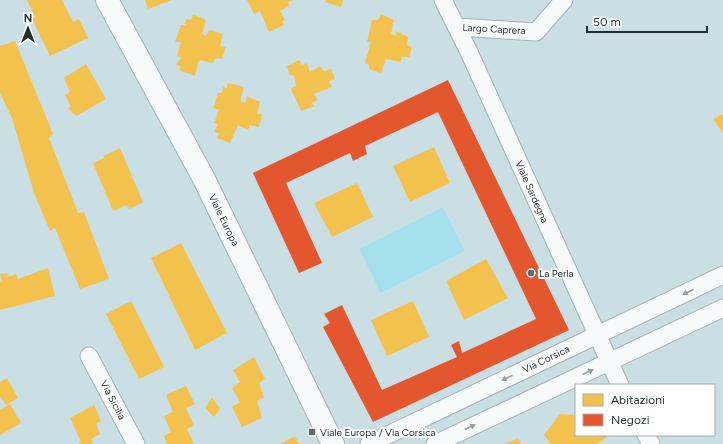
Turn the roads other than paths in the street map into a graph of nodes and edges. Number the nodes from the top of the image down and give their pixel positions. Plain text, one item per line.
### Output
1 (107, 0) edge
2 (443, 0) edge
3 (564, 0) edge
4 (457, 27) junction
5 (723, 276) edge
6 (723, 308) edge
7 (596, 335) junction
8 (89, 356) dead end
9 (609, 362) junction
10 (620, 384) edge
11 (136, 444) edge
12 (333, 444) edge
13 (369, 444) edge
14 (435, 444) edge

1 - 12 street, Viale Europa
2 - 4 street, Viale Sardegna
3 - 4 street, Largo Caprera
4 - 7 street, Viale Sardegna
5 -> 7 street, Via Corsica
6 - 9 street
7 - 9 street, Viale Sardegna
7 -> 13 street, Via Corsica
8 - 11 street, Via Sicilia
9 - 10 street, Viale Sardegna
14 -> 9 street

